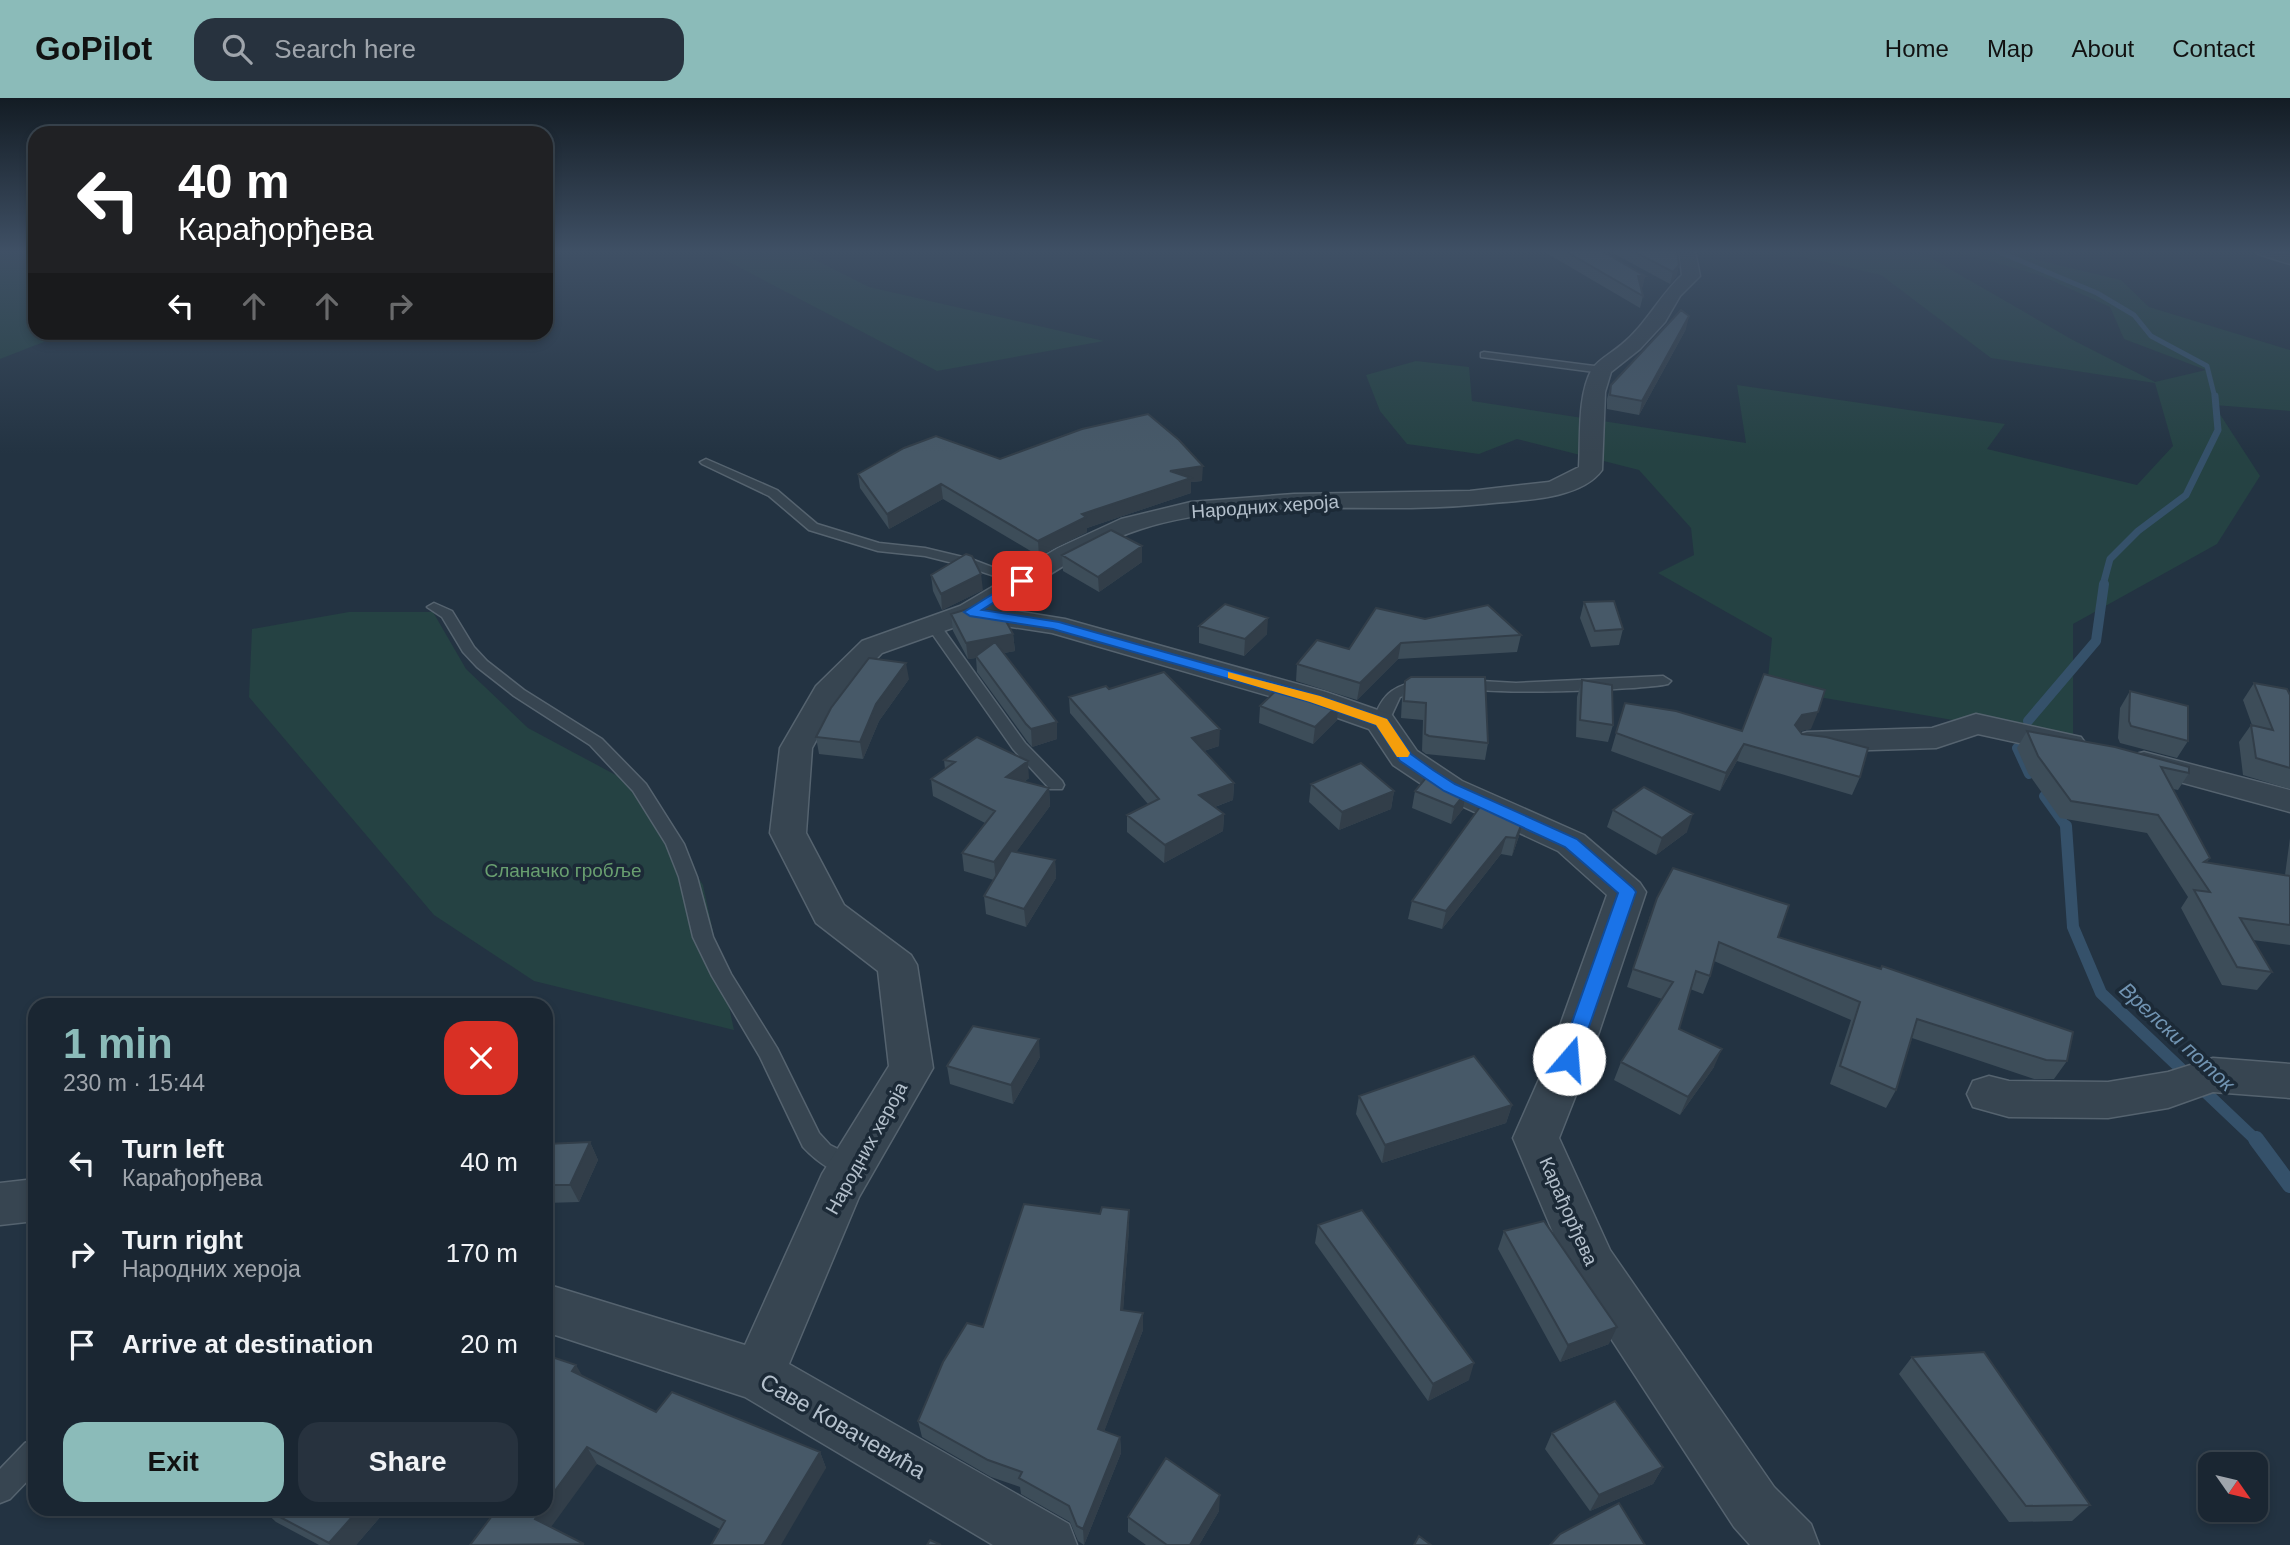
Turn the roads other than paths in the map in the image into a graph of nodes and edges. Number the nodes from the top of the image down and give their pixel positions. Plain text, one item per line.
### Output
1 (1658, 319) edge
2 (1484, 355) dead end
3 (1602, 370) junction
4 (706, 462) dead end
5 (1022, 581) junction
6 (434, 607) dead end
7 (970, 612) junction
8 (933, 625) junction
9 (1663, 681) dead end
10 (1381, 722) junction
11 (1807, 742) edge
12 (1056, 785) dead end
13 (2290, 801) edge
14 (2290, 1081) edge
15 (1989, 1094) dead end
16 (852, 1167) junction
17 (28, 1201) edge
18 (0, 1204) edge
19 (553, 1310) edge
20 (758, 1375) junction
21 (28, 1460) edge
22 (0, 1489) edge
23 (1048, 1545) edge
24 (1790, 1545) edge

1 - 3 street
2 - 3 lane
3 - 5 street, Народних хероја
4 - 5 lane
5 - 7 street, Народних хероја
6 - 16 lane
7 - 8 street, Народних хероја
7 - 10 street
8 - 12 lane
8 - 16 street, Народних хероја
9 - 10 lane
10 - 24 street, Карађорђева
11 - 13 street
14 - 15 street
16 - 20 street, Народних хероја
17 - 18 street
19 - 20 street, Саве Ковачевића
20 - 23 street, Саве Ковачевића
21 - 22 lane

